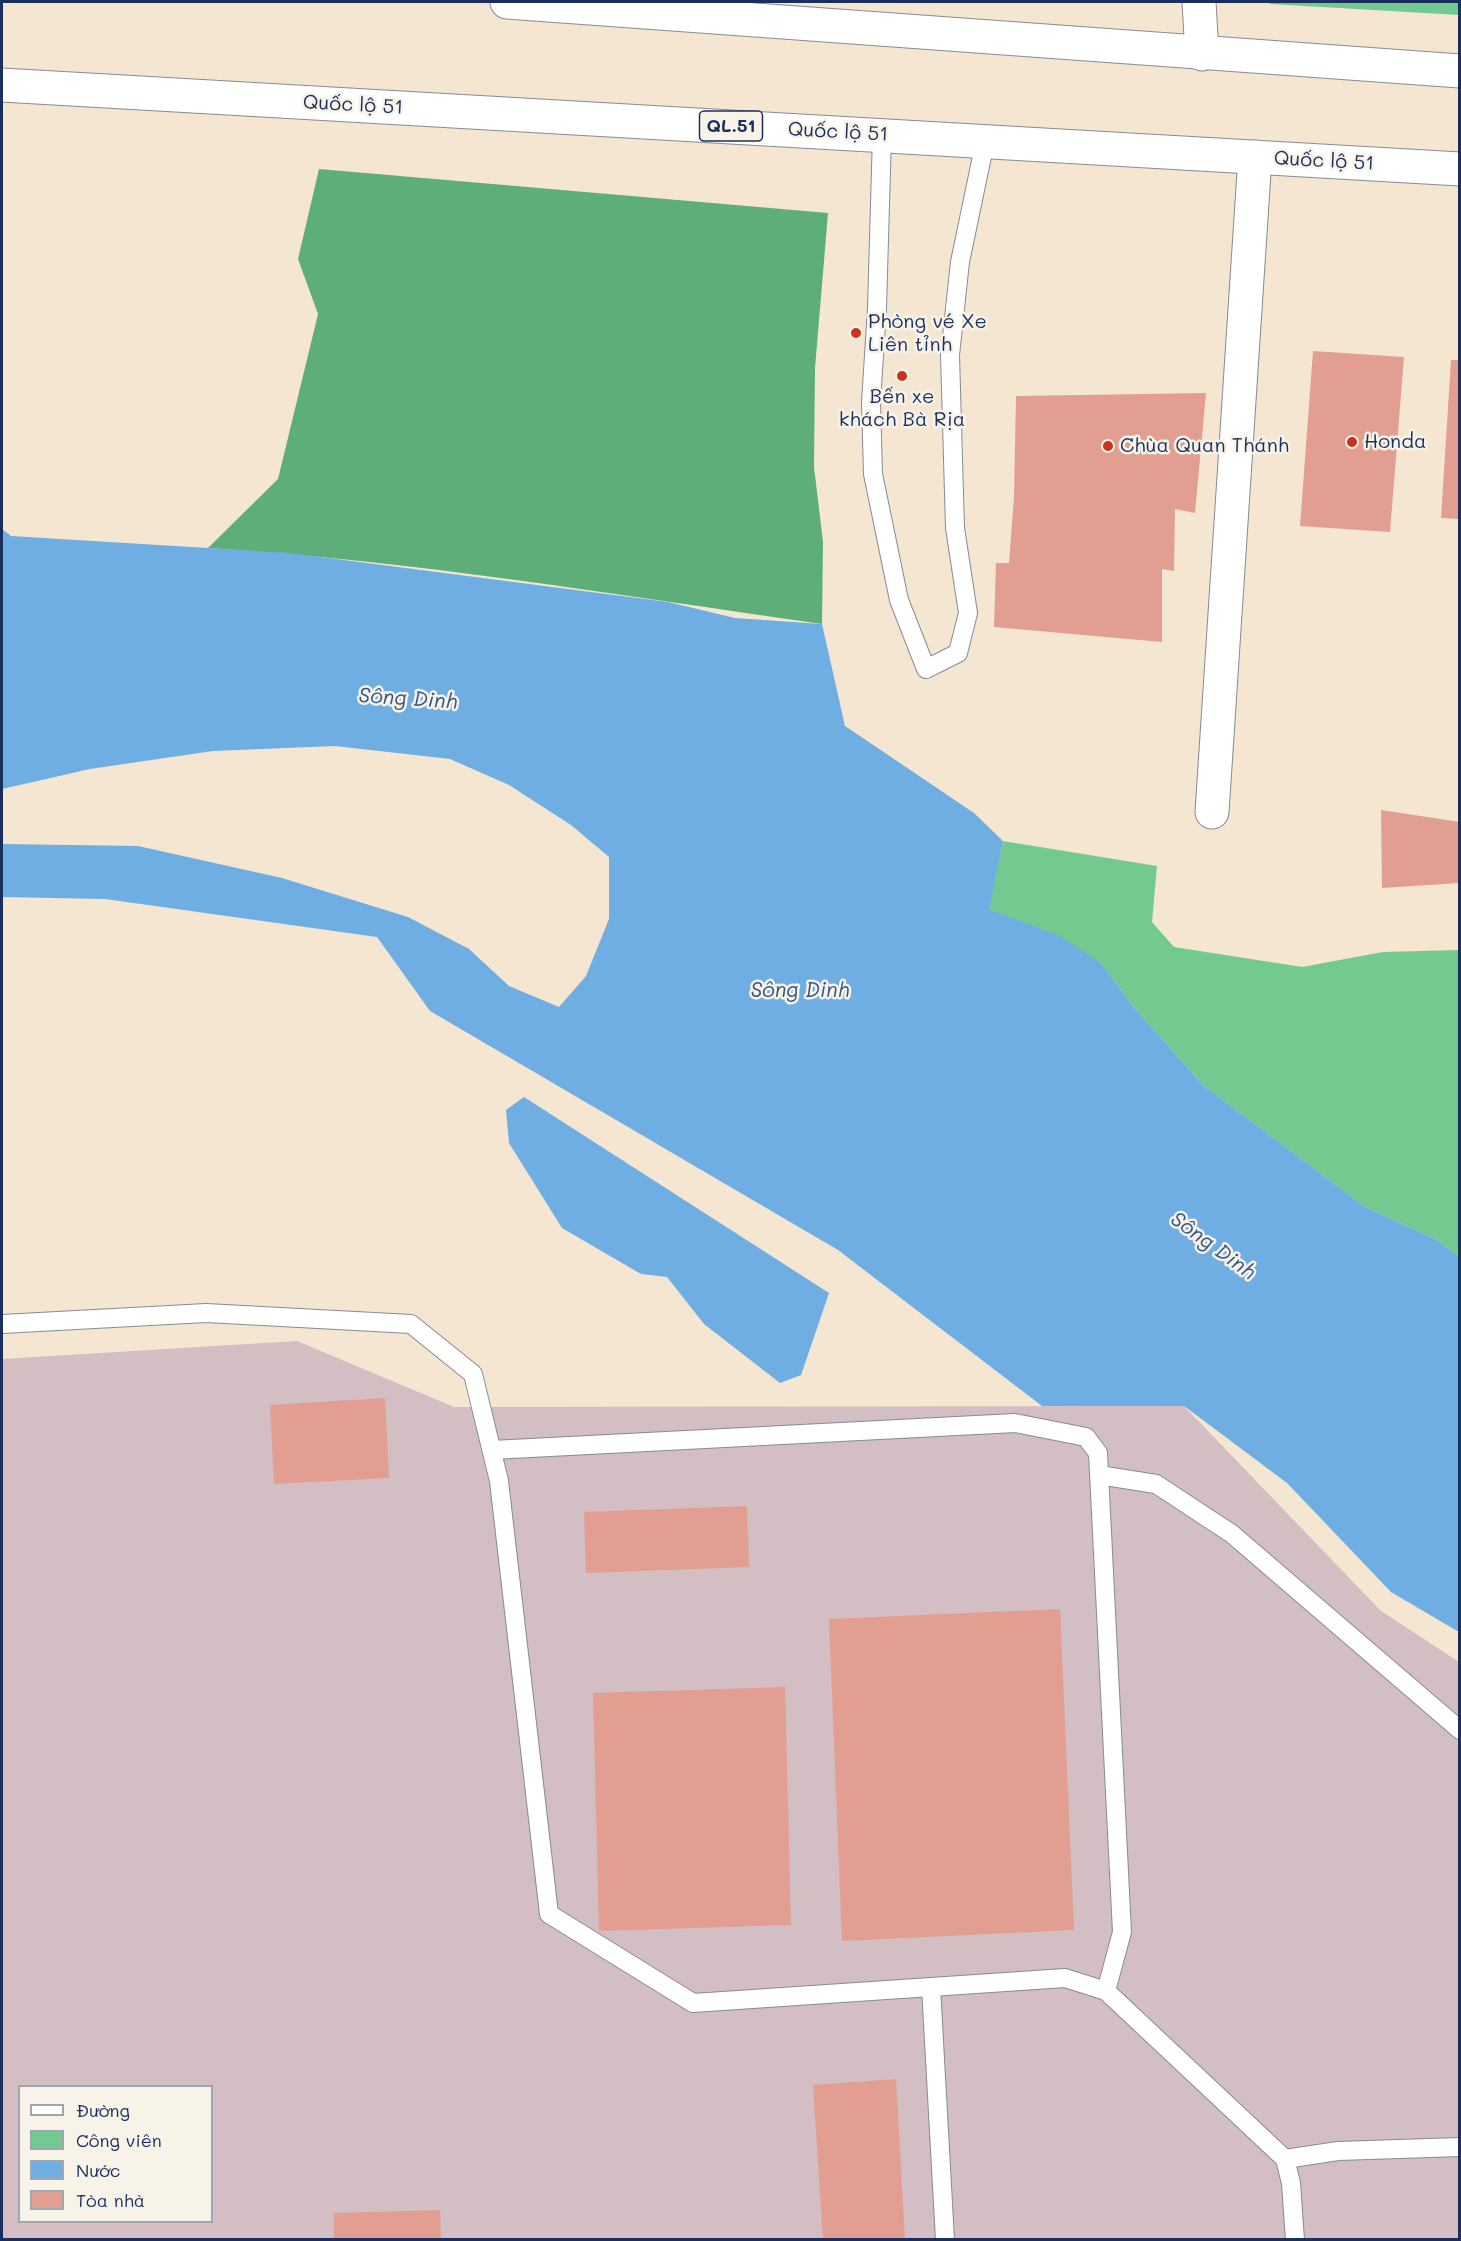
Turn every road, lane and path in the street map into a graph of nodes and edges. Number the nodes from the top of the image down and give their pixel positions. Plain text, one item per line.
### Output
1 (507, 2) edge
2 (1199, 2) edge
3 (1202, 54) junction
4 (1460, 71) edge
5 (2, 85) edge
6 (882, 135) junction
7 (985, 142) junction
8 (1255, 157) junction
9 (1460, 169) edge
10 (1212, 812) dead end
11 (2, 1324) edge
12 (492, 1450) junction
13 (1099, 1475) junction
14 (1460, 1731) edge
15 (931, 1987) junction
16 (1106, 1990) junction
17 (1460, 2147) edge
18 (1285, 2159) junction
19 (945, 2240) edge
20 (1295, 2240) edge

1 - 3 main road
2 - 3 main road
3 - 4 main road
5 - 6 main road, Quốc lộ 51 / QL.51
6 - 7 main road, Quốc lộ 51 / QL.51
6 - 7 lane
7 - 8 main road, Quốc lộ 51 / QL.51
8 - 9 main road, Quốc lộ 51 / QL.51
8 - 10 main road
11 - 12 lane
12 - 13 lane
12 - 15 lane
13 - 14 lane
13 - 16 lane
15 - 16 lane
15 - 19 lane
16 - 18 lane
17 - 18 lane
18 - 20 lane

